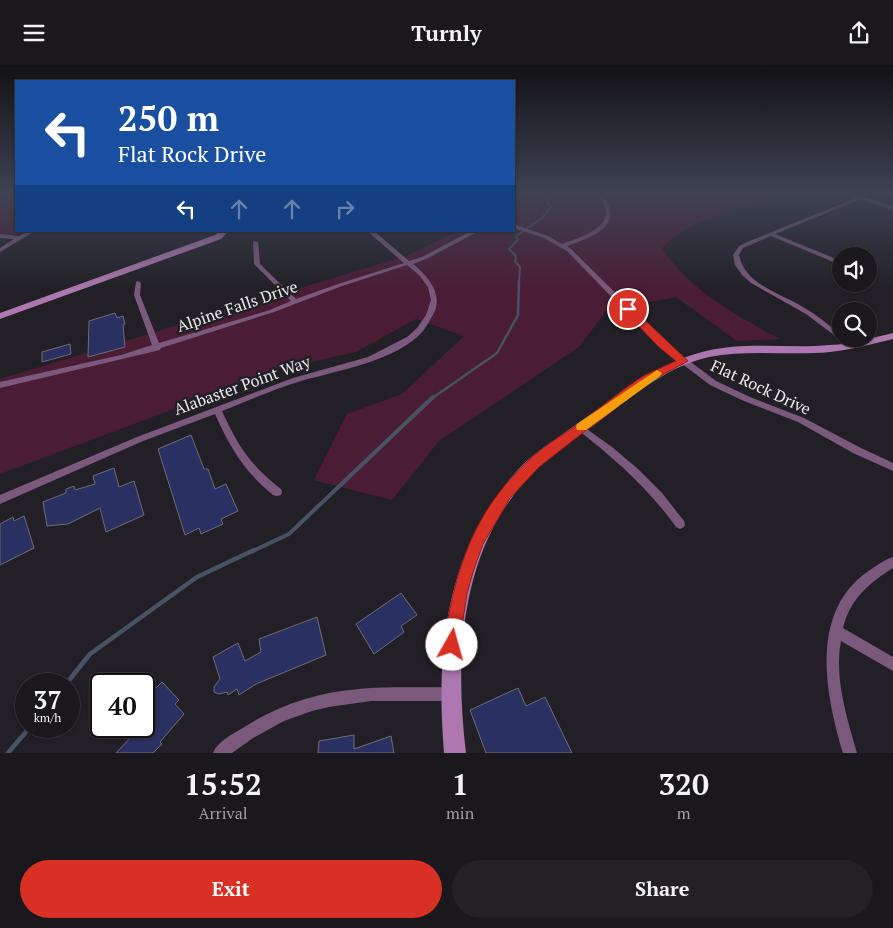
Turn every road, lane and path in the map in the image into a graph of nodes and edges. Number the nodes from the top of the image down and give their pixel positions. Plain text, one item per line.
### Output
1 (515, 226) edge
2 (603, 226) edge
3 (789, 226) edge
4 (30, 232) edge
5 (224, 232) edge
6 (371, 232) edge
7 (474, 232) edge
8 (770, 234) junction
9 (0, 236) edge
10 (21, 238) junction
11 (255, 242) dead end
12 (562, 246) junction
13 (0, 250) edge
14 (832, 259) edge
15 (409, 263) junction
16 (138, 283) dead end
17 (295, 302) junction
18 (0, 315) edge
19 (832, 332) edge
20 (893, 336) edge
21 (877, 340) edge
22 (851, 347) edge
23 (157, 348) junction
24 (683, 361) junction
25 (0, 385) edge
26 (218, 409) junction
27 (581, 428) junction
28 (893, 467) edge
29 (277, 492) dead end
30 (0, 500) edge
31 (680, 524) dead end
32 (893, 562) edge
33 (836, 631) junction
34 (893, 664) edge
35 (450, 694) junction
36 (220, 753) edge
37 (454, 753) edge
38 (850, 753) edge

1 - 12 street, Flat Rock Drive
2 - 12 street
3 - 8 street
4 - 10 street
5 - 18 street
6 - 15 street
7 - 15 street, Alpine Falls Drive
8 - 14 street
8 - 19 street
9 - 10 street
10 - 13 street
11 - 17 street
12 - 24 street, Flat Rock Drive
15 - 17 street, Alpine Falls Drive
15 - 26 street, Alabaster Point Way
16 - 23 street
17 - 23 street, Alpine Falls Drive
20 - 21 street
22 - 24 street
23 - 25 street, Alpine Falls Drive
24 - 27 street
24 - 28 street, Flat Rock Drive
26 - 29 street
26 - 30 street, Alabaster Point Way
27 - 31 street
27 - 35 street
32 - 33 street
33 - 34 street
33 - 38 street
35 - 36 street
35 - 37 street

